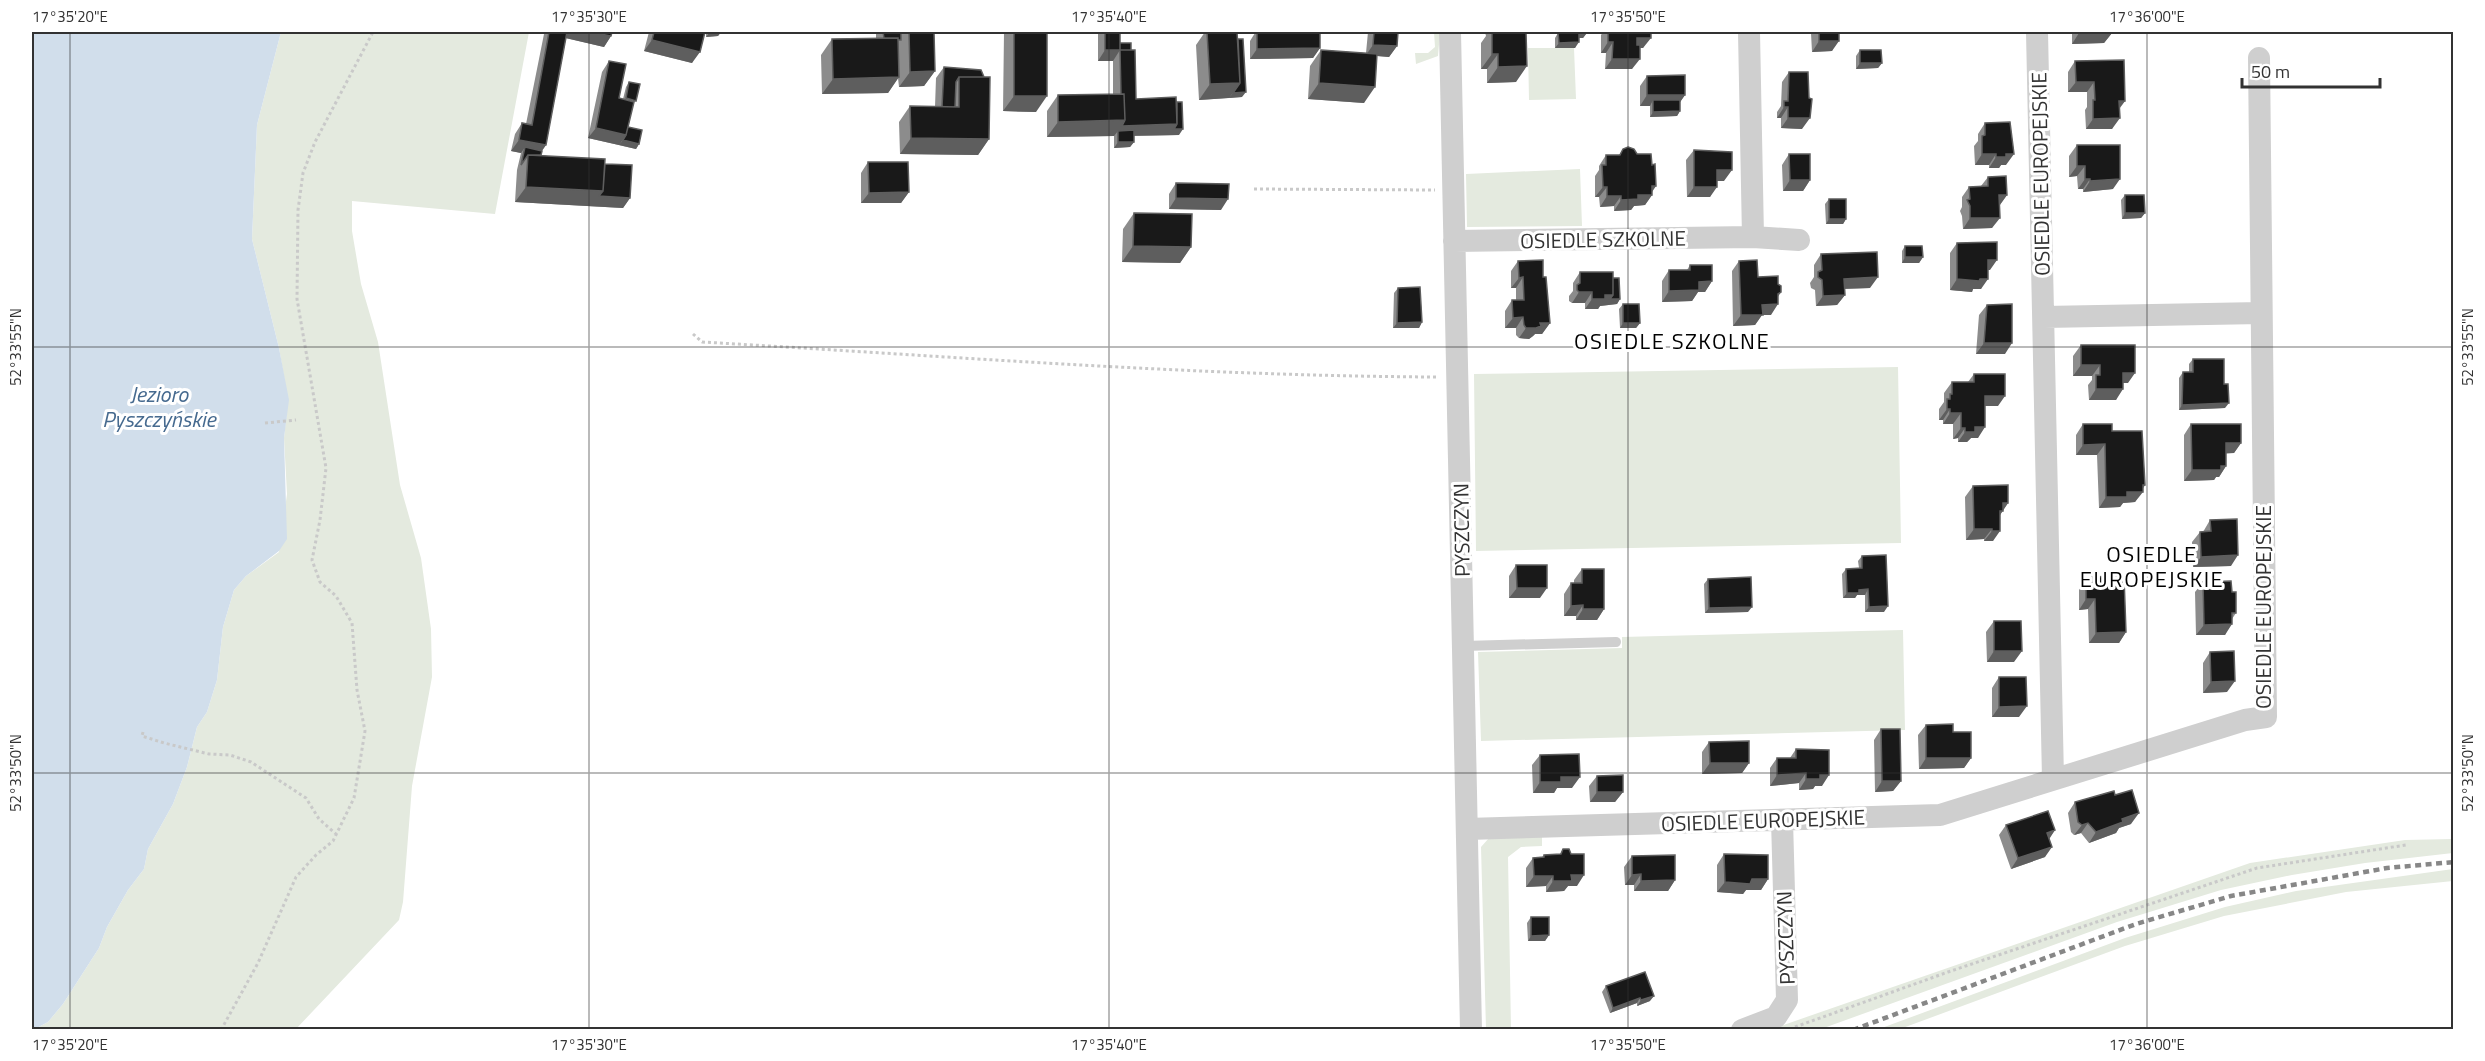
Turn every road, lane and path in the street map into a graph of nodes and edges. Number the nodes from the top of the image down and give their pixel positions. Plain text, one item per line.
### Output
1 (373, 32) edge
2 (1450, 32) edge
3 (1749, 32) edge
4 (2037, 32) edge
5 (2259, 57) dead end
6 (1254, 189) dead end
7 (1454, 190) junction
8 (1753, 237) junction
9 (1799, 240) dead end
10 (1454, 241) junction
11 (2261, 313) junction
12 (2044, 317) junction
13 (693, 334) dead end
14 (1458, 378) junction
15 (296, 420) dead end
16 (265, 423) dead end
17 (1616, 642) dead end
18 (1464, 646) junction
19 (143, 732) dead end
20 (2053, 779) junction
21 (1782, 820) junction
22 (1467, 829) junction
23 (336, 834) junction
24 (2406, 845) dead end
25 (221, 1029) edge
26 (1472, 1029) edge
27 (1742, 1029) edge
28 (1790, 1029) edge

1 - 23 path
2 - 7 street, PYSZCZYN
3 - 8 street
4 - 12 street, OSIEDLE EUROPEJSKIE
5 - 11 street, OSIEDLE EUROPEJSKIE
6 - 7 path
7 - 10 street, PYSZCZYN
8 - 9 street, OSIEDLE SZKOLNE
8 - 10 street, OSIEDLE SZKOLNE
10 - 14 street, PYSZCZYN
11 - 12 street
11 - 20 street, OSIEDLE EUROPEJSKIE
12 - 20 street, OSIEDLE EUROPEJSKIE
13 - 14 path
14 - 18 street, PYSZCZYN
15 - 16 path
17 - 18 lane
18 - 22 street, PYSZCZYN
19 - 23 path
20 - 21 street, OSIEDLE EUROPEJSKIE
21 - 22 street, OSIEDLE EUROPEJSKIE
21 - 27 street, PYSZCZYN
22 - 26 street, PYSZCZYN
23 - 25 path
24 - 28 path

